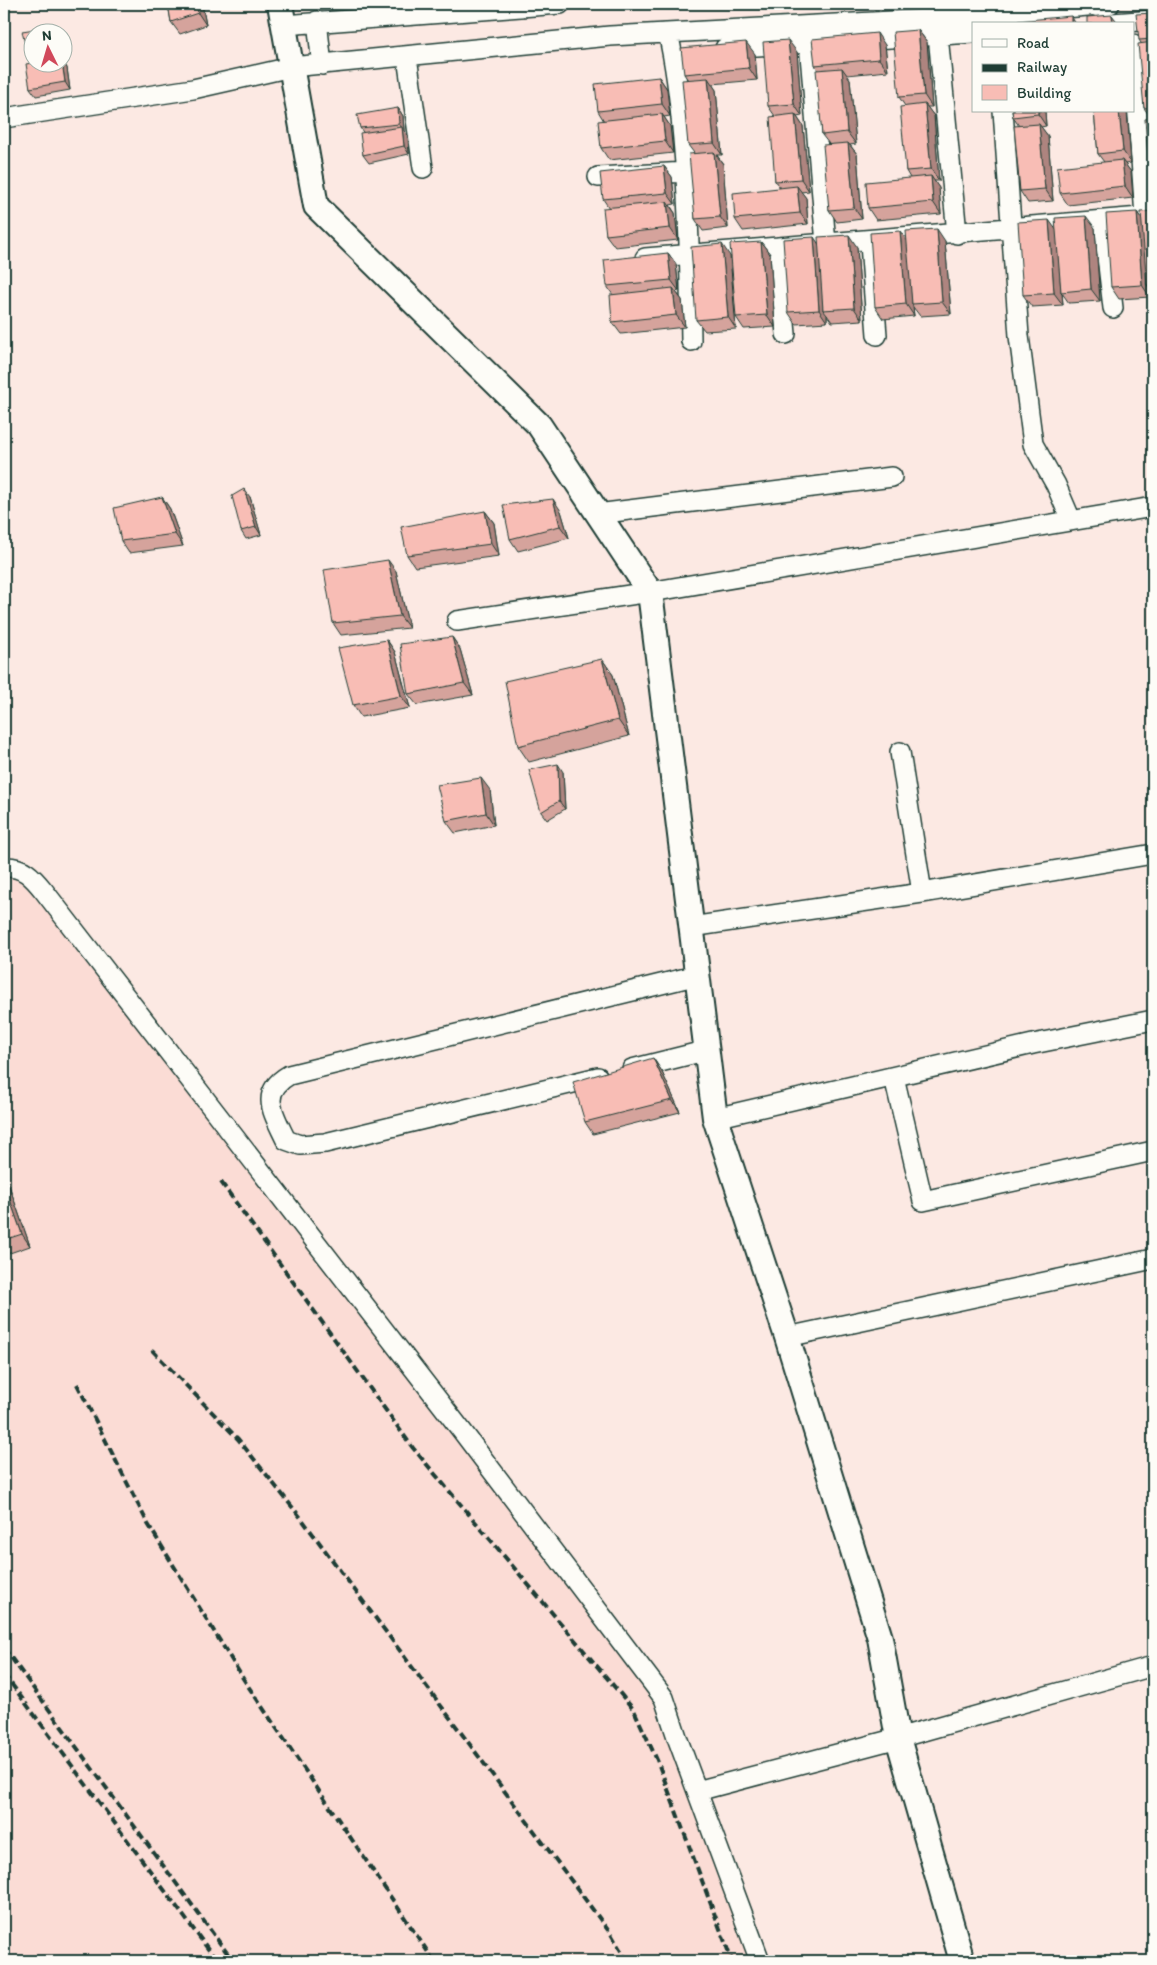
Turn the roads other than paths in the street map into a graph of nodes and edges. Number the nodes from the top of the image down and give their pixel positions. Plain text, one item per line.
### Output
1 (560, 4) edge
2 (1110, 4) edge
3 (454, 8) edge
4 (282, 14) edge
5 (1131, 16) edge
6 (968, 18) edge
7 (997, 19) edge
8 (1153, 20) edge
9 (317, 21) junction
10 (1106, 22) edge
11 (934, 27) junction
12 (809, 33) junction
13 (685, 46) junction
14 (1134, 55) edge
15 (407, 57) junction
16 (322, 65) junction
17 (292, 67) junction
18 (1003, 112) edge
19 (4, 118) edge
20 (423, 168) dead end
21 (686, 172) junction
22 (598, 178) edge
23 (1149, 216) edge
24 (1103, 222) junction
25 (1010, 229) junction
26 (957, 234) junction
27 (870, 241) junction
28 (826, 244) junction
29 (778, 247) junction
30 (690, 254) junction
31 (625, 260) edge
32 (1113, 308) dead end
33 (786, 334) dead end
34 (877, 335) dead end
35 (691, 341) dead end
36 (892, 477) dead end
37 (1153, 507) edge
38 (596, 514) junction
39 (1071, 520) junction
40 (650, 592) junction
41 (457, 621) dead end
42 (900, 752) dead end
43 (1153, 854) edge
44 (4, 867) edge
45 (922, 893) junction
46 (691, 927) junction
47 (698, 975) junction
48 (1153, 1020) edge
49 (708, 1050) junction
50 (894, 1077) junction
51 (715, 1118) junction
52 (1153, 1151) edge
53 (1153, 1258) edge
54 (787, 1337) junction
55 (1153, 1666) edge
56 (898, 1738) junction
57 (697, 1791) junction
58 (760, 1961) edge
59 (962, 1961) edge

1 - 3 street
2 - 7 street
3 - 9 street
4 - 9 street
4 - 17 street
5 - 8 street
5 - 10 street
6 - 7 street
6 - 11 street
9 - 16 street
11 - 12 street
11 - 26 street
12 - 13 street
12 - 13 street
12 - 28 street
13 - 15 street
13 - 21 street
14 - 23 street
15 - 16 street
15 - 20 street
16 - 17 street
17 - 19 street
17 - 38 street
18 - 25 street
21 - 22 street
21 - 30 street
23 - 24 street
24 - 25 street
24 - 32 street
25 - 26 street
25 - 39 street
26 - 27 street
27 - 28 street
27 - 34 street
28 - 29 street
29 - 30 street
29 - 33 street
30 - 31 street
30 - 35 street
36 - 38 street
37 - 39 street
38 - 40 street
39 - 40 street
40 - 41 street
40 - 46 street
42 - 45 street
43 - 45 street
44 - 57 street
45 - 46 street
46 - 47 street
47 - 49 street
47 - 49 street
48 - 50 street
49 - 51 street
50 - 51 street
50 - 52 street
51 - 54 street
53 - 54 street
54 - 56 street
55 - 56 street
56 - 57 street
56 - 59 street
57 - 58 street

